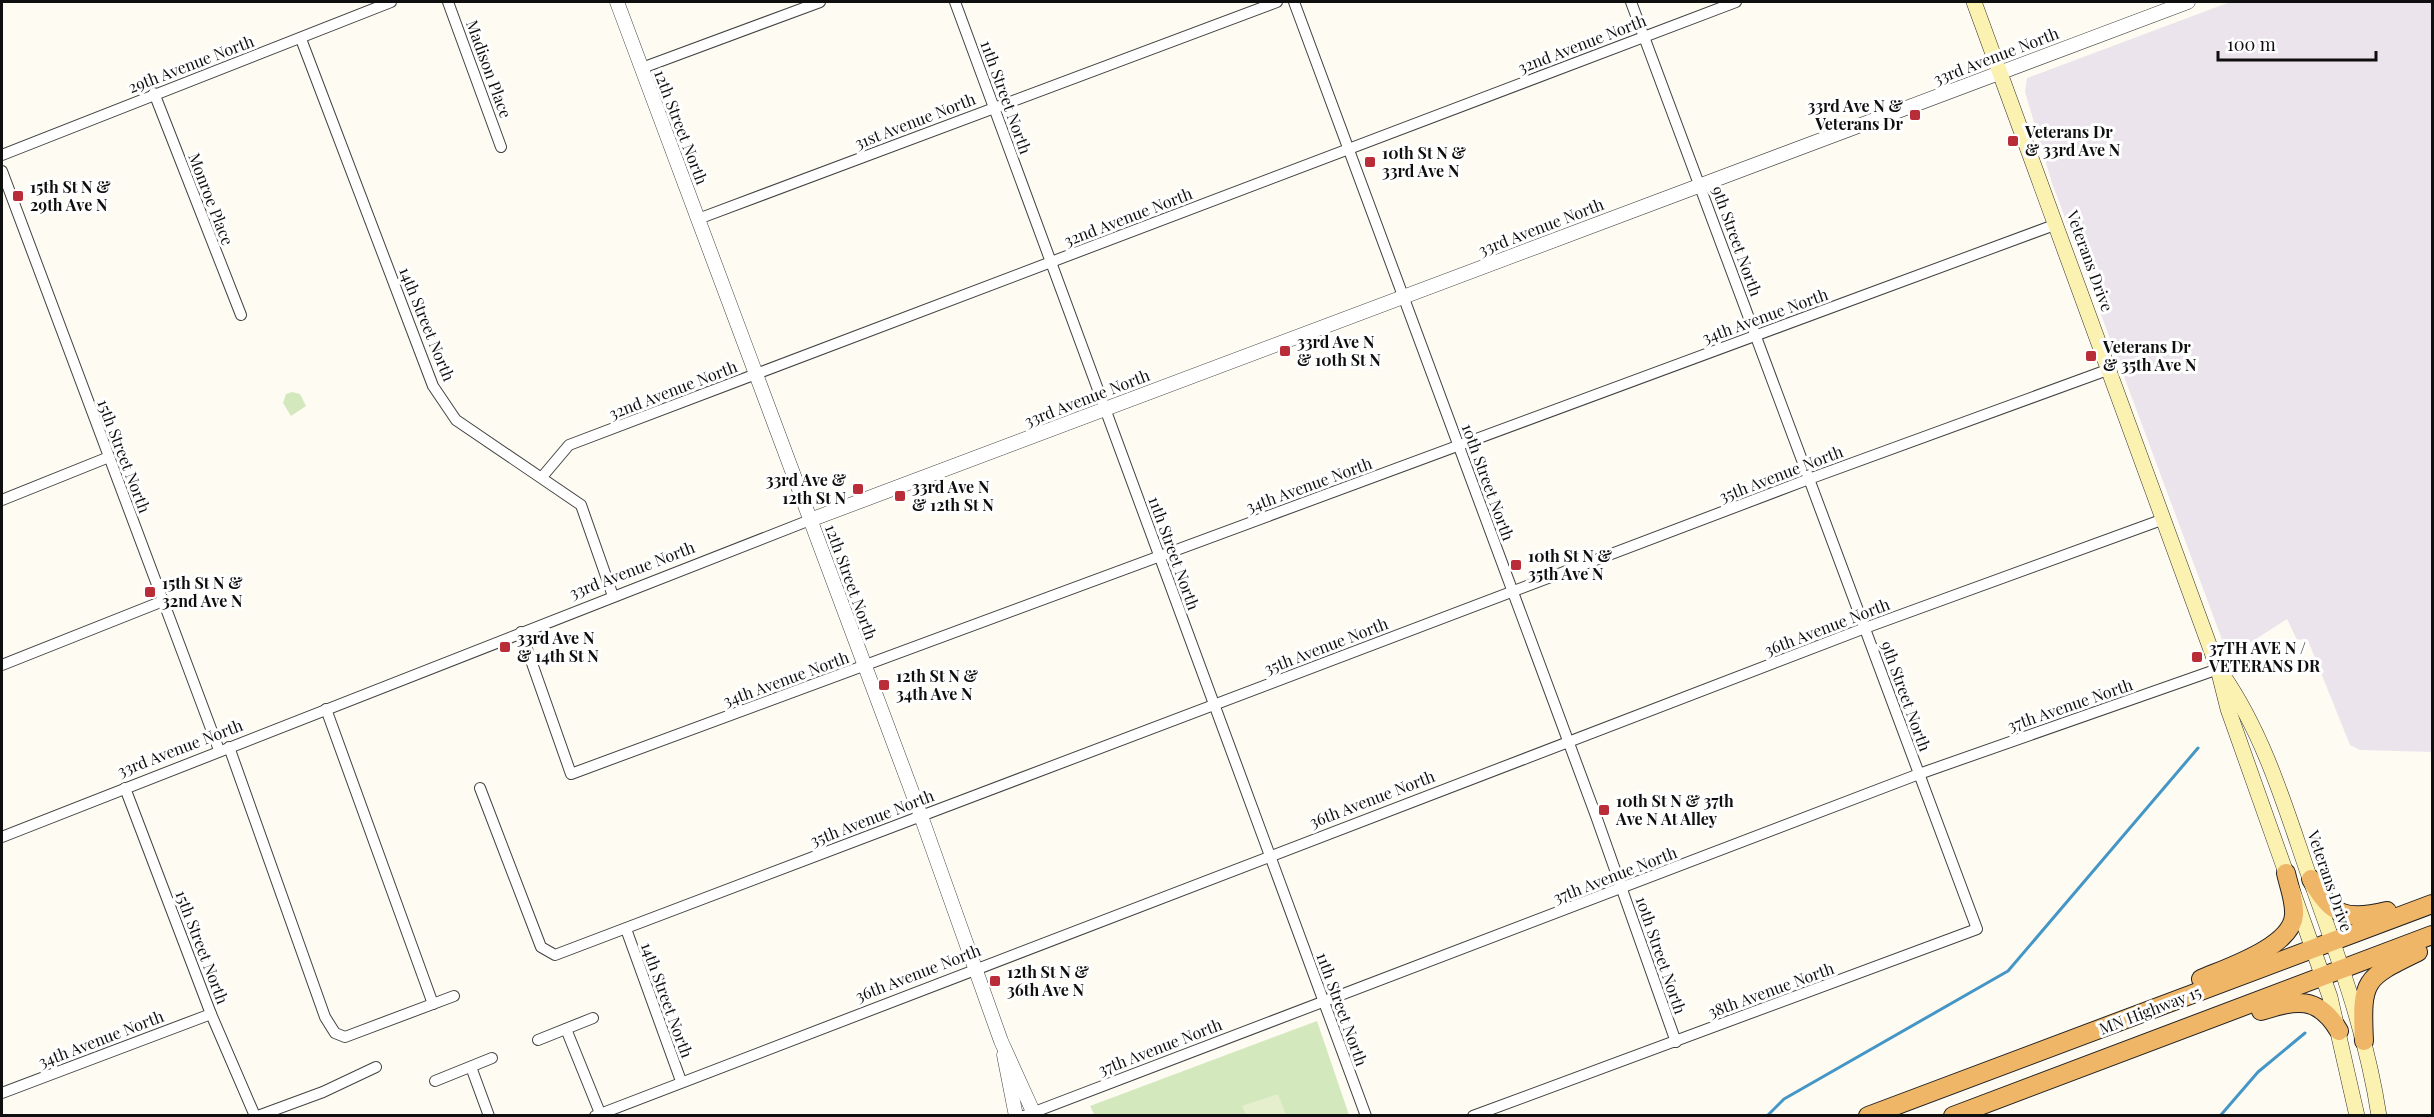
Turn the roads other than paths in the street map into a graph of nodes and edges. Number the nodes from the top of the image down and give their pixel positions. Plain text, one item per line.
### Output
1 (391, 2) edge
2 (448, 2) edge
3 (617, 2) edge
4 (820, 2) edge
5 (955, 2) edge
6 (1278, 2) edge
7 (1294, 2) edge
8 (1631, 2) edge
9 (1736, 2) edge
10 (1974, 2) edge
11 (2188, 2) edge
12 (1645, 36) junction
13 (301, 39) junction
14 (642, 68) junction
15 (2001, 72) junction
16 (153, 93) junction
17 (994, 108) junction
18 (501, 147) dead end
19 (1348, 149) junction
20 (2, 155) edge
21 (2, 171) edge
22 (1700, 185) junction
23 (698, 219) junction
24 (2057, 224) junction
25 (1051, 262) junction
26 (1403, 297) junction
27 (241, 315) dead end
28 (1756, 336) junction
29 (2110, 369) junction
30 (757, 374) junction
31 (1105, 409) junction
32 (1459, 446) junction
33 (109, 458) junction
34 (542, 477) junction
35 (1809, 479) junction
36 (2, 500) edge
37 (2164, 519) junction
38 (810, 520) junction
39 (1159, 556) junction
40 (1513, 591) junction
41 (613, 596) junction
42 (163, 601) junction
43 (1865, 628) junction
44 (521, 632) junction
45 (2, 665) edge
46 (865, 666) junction
47 (2218, 669) junction
48 (1214, 705) junction
49 (326, 709) junction
50 (1568, 741) junction
51 (224, 748) junction
52 (1919, 774) junction
53 (124, 788) junction
54 (480, 788) dead end
55 (921, 816) junction
56 (2, 837) edge
57 (1269, 855) junction
58 (2286, 873) junction
59 (2311, 879) junction
60 (1622, 889) junction
61 (2433, 902) edge
62 (626, 929) junction
63 (1977, 929) joint
64 (2433, 935) edge
65 (2333, 942) junction
66 (2433, 945) edge
67 (2313, 949) junction
68 (975, 968) junction
69 (2343, 969) junction
70 (2323, 976) junction
71 (454, 996) dead end
72 (1323, 1000) junction
73 (433, 1004) junction
74 (211, 1014) junction
75 (593, 1018) dead end
76 (566, 1029) junction
77 (2100, 1029) junction
78 (2339, 1031) junction
79 (538, 1040) dead end
80 (1001, 1041) junction
81 (1676, 1041) junction
82 (2364, 1041) junction
83 (2138, 1046) junction
84 (492, 1058) dead end
85 (376, 1067) dead end
86 (471, 1067) junction
87 (435, 1081) dead end
88 (681, 1081) junction
89 (2, 1093) edge
90 (597, 1114) edge
91 (1031, 1114) edge
92 (256, 1116) edge
93 (489, 1116) edge
94 (1016, 1116) edge
95 (1365, 1116) edge
96 (1473, 1116) edge
97 (1868, 1116) edge
98 (1953, 1116) edge
99 (2357, 1116) edge
100 (2379, 1116) edge

1 - 13 street, 29th Avenue North
2 - 18 street, Madison Place
3 - 14 street, 12th Street North
4 - 14 street
5 - 17 street, 11th Street North
6 - 17 street, 31st Avenue North
7 - 19 street, 10th Street North
8 - 12 street, 9th Street North
9 - 12 street, 32nd Avenue North
10 - 15 main road, Veterans Drive
11 - 15 street, 33rd Avenue North
12 - 19 street, 32nd Avenue North
12 - 22 street, 9th Street North
13 - 16 street, 29th Avenue North
13 - 34 street, 14th Street North
14 - 23 street, 12th Street North
15 - 22 street, 33rd Avenue North
15 - 24 main road, Veterans Drive
16 - 20 street, 29th Avenue North
16 - 27 street, Monroe Place
17 - 23 street, 31st Avenue North
17 - 25 street, 11th Street North
19 - 25 street, 32nd Avenue North
19 - 26 street, 10th Street North
21 - 33 street, 15th Street North
22 - 26 street, 33rd Avenue North
22 - 28 street, 9th Street North
23 - 30 street, 12th Street North
24 - 28 street, 34th Avenue North
24 - 29 main road, Veterans Drive
25 - 30 street, 32nd Avenue North
25 - 31 street, 11th Street North
26 - 31 street, 33rd Avenue North
26 - 32 street, 10th Street North
28 - 32 street, 34th Avenue North
28 - 35 street, 9th Street North
29 - 35 street, 35th Avenue North
29 - 37 main road, Veterans Drive
30 - 34 street, 32nd Avenue North
30 - 38 street, 12th Street North
31 - 38 street, 33rd Avenue North
31 - 39 street, 11th Street North
32 - 39 street, 34th Avenue North
32 - 40 street, 10th Street North
33 - 36 street
33 - 42 street, 15th Street North
34 - 41 street, 14th Street North
35 - 40 street, 35th Avenue North
35 - 43 street, 9th Street North
37 - 43 street, 36th Avenue North
37 - 47 main road, Veterans Drive
38 - 41 street, 33rd Avenue North
38 - 46 street, 12th Street North
39 - 46 street, 34th Avenue North
39 - 48 street, 11th Street North
40 - 48 street, 35th Avenue North
40 - 50 street, 10th Street North
41 - 44 street, 33rd Avenue North
42 - 45 street
42 - 51 street, 15th Street North
43 - 50 street, 36th Avenue North
43 - 52 street, 9th Street North
44 - 46 street, 34th Avenue North
44 - 49 street, 33rd Avenue North
46 - 55 street, 12th Street North
47 - 52 street, 37th Avenue North
47 - 58 main road, Veterans Drive
47 - 59 main road, Veterans Drive
48 - 55 street, 35th Avenue North
48 - 57 street, 11th Street North
49 - 51 street, 33rd Avenue North
49 - 73 street
50 - 57 street, 36th Avenue North
50 - 60 street, 10th Street North
51 - 53 street, 33rd Avenue North
51 - 73 street, 15th Street North
52 - 60 street, 37th Avenue North
52 - 63 street, 9th Street North
53 - 56 street, 33rd Avenue North
53 - 74 street, 15th Street North
54 - 62 street, 35th Avenue North
55 - 62 street, 35th Avenue North
55 - 68 street, 12th Street North
57 - 68 street, 36th Avenue North
57 - 72 street, 11th Street North
58 - 67 main road, Veterans Drive
58 - 77 highway
59 - 61 highway
59 - 65 main road, Veterans Drive
60 - 72 street, 37th Avenue North
60 - 81 street, 10th Street North
61 - 65 highway, MN Highway 15
62 - 88 street, 14th Street North
63 - 81 street, 38th Avenue North
64 - 69 highway, MN Highway 15
65 - 67 highway, MN Highway 15
65 - 69 main road, Veterans Drive
66 - 82 highway
67 - 70 main road, Veterans Drive
67 - 77 highway, MN Highway 15
68 - 80 street, 12th Street North
68 - 88 street, 36th Avenue North
69 - 70 highway, MN Highway 15
69 - 82 main road, Veterans Drive
70 - 78 main road, Veterans Drive
70 - 83 highway, MN Highway 15
71 - 73 street, 15th Street North
72 - 91 street, 37th Avenue North
72 - 95 street, 11th Street North
74 - 89 street, 34th Avenue North
74 - 92 street, 15th Street North
75 - 76 street
76 - 79 street
76 - 90 street
77 - 97 highway, MN Highway 15
78 - 83 highway
78 - 99 main road, Veterans Drive
80 - 91 street, 12th Street North
80 - 94 street, 12th Street North
81 - 96 street, 38th Avenue North
82 - 100 main road, Veterans Drive
83 - 98 highway, MN Highway 15
84 - 86 street
85 - 92 street
86 - 87 street
86 - 93 street
88 - 90 street, 36th Avenue North

